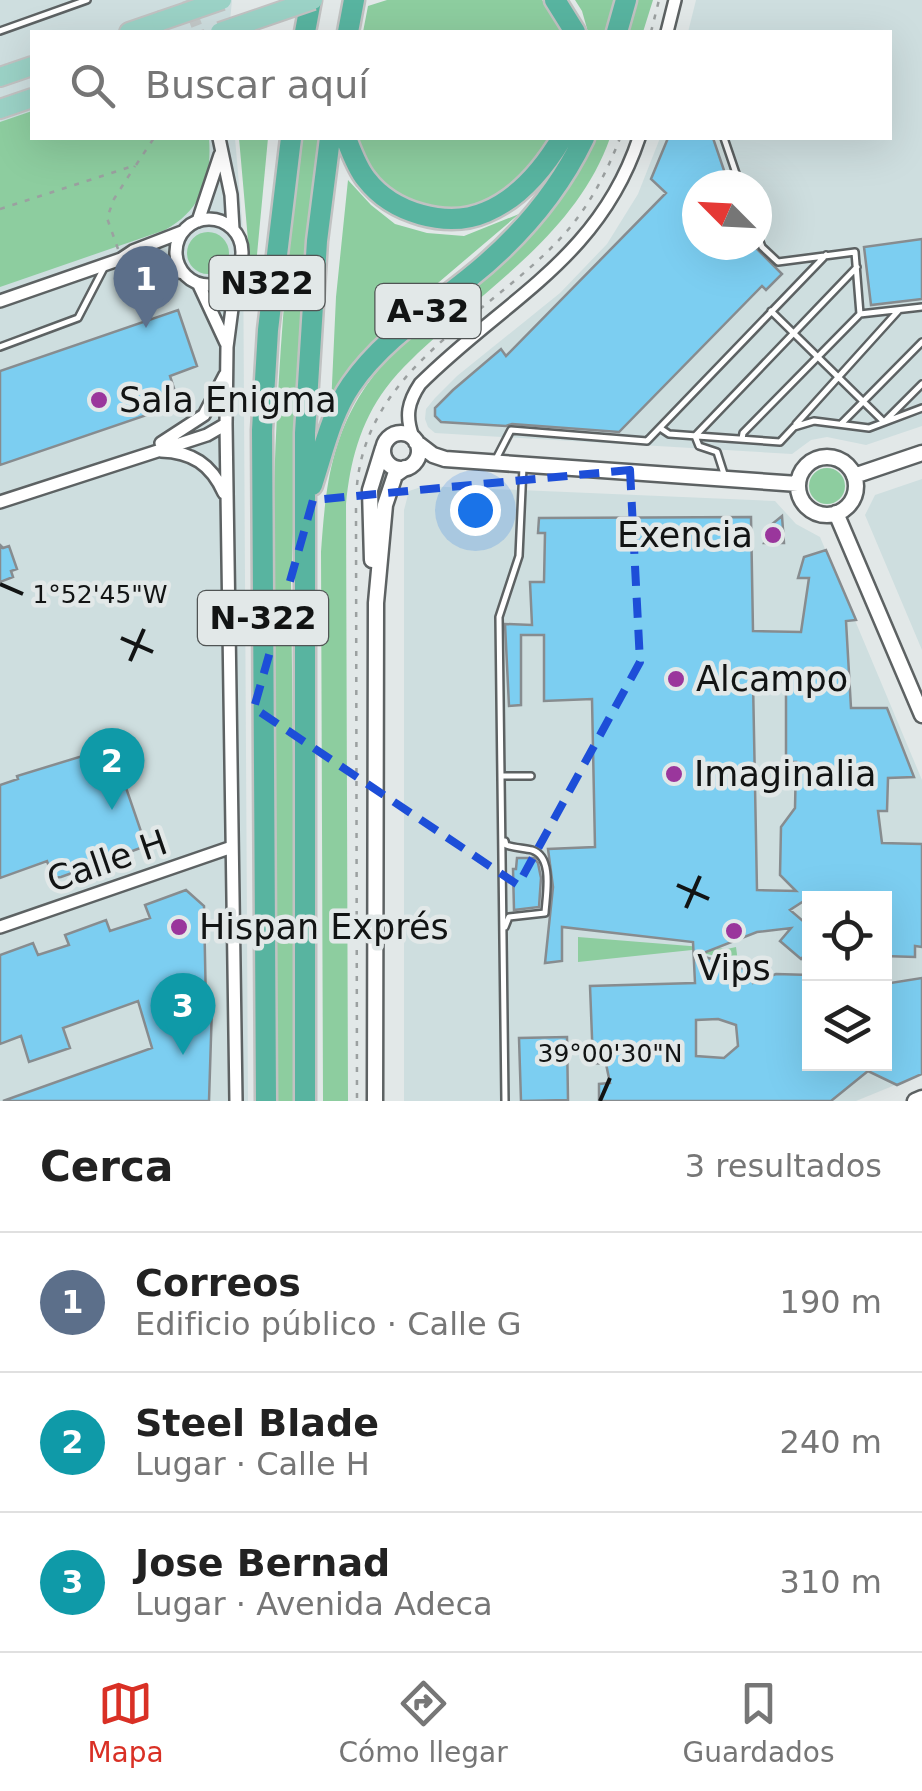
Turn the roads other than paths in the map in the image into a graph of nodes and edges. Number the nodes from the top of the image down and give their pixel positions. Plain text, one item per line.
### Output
1 (87, 0) edge
2 (222, 0) edge
3 (299, 0) edge
4 (312, 0) edge
5 (354, 0) edge
6 (555, 0) edge
7 (626, 0) edge
8 (675, 0) edge
9 (135, 30) edge
10 (226, 30) edge
11 (294, 30) edge
12 (305, 30) edge
13 (348, 30) edge
14 (573, 30) edge
15 (618, 30) edge
16 (668, 30) edge
17 (0, 31) edge
18 (30, 67) edge
19 (0, 77) edge
20 (30, 99) edge
21 (0, 109) edge
22 (219, 140) edge
23 (282, 140) edge
24 (290, 140) edge
25 (330, 140) edge
26 (347, 140) edge
27 (561, 140) edge
28 (583, 140) edge
29 (639, 140) edge
30 (725, 140) edge
31 (220, 155) junction
32 (735, 170) edge
33 (198, 221) junction
34 (232, 229) junction
35 (182, 232) junction
36 (826, 255) junction
37 (772, 256) edge
38 (121, 259) junction
39 (106, 264) junction
40 (857, 268) junction
41 (237, 270) junction
42 (183, 274) junction
43 (200, 284) junction
44 (0, 301) edge
45 (922, 307) edge
46 (900, 310) junction
47 (771, 312) junction
48 (860, 314) junction
49 (794, 334) junction
50 (922, 342) edge
51 (0, 346) edge
52 (227, 346) junction
53 (817, 356) junction
54 (228, 367) junction
55 (840, 379) junction
56 (922, 384) edge
57 (863, 401) junction
58 (922, 408) edge
59 (196, 422) junction
60 (884, 422) junction
61 (842, 423) junction
62 (226, 424) junction
63 (794, 427) junction
64 (660, 428) junction
65 (262, 430) junction
66 (695, 436) junction
67 (414, 439) junction
68 (742, 439) junction
69 (382, 448) junction
70 (147, 452) junction
71 (922, 453) edge
72 (445, 459) junction
73 (494, 462) junction
74 (523, 464) junction
75 (408, 467) junction
76 (854, 476) junction
77 (726, 480) junction
78 (798, 484) junction
79 (0, 502) edge
80 (227, 502) junction
81 (305, 506) junction
82 (836, 513) junction
83 (376, 603) junction
84 (922, 715) edge
85 (501, 776) junction
86 (531, 776) dead end
87 (502, 833) junction
88 (232, 847) junction
89 (0, 927) edge
90 (503, 935) junction
91 (236, 1101) edge
92 (266, 1101) edge
93 (305, 1101) edge
94 (376, 1101) edge
95 (505, 1101) edge

1 - 17 lane
2 - 9 main road, bridge
3 - 11 highway
4 - 10 main road, bridge
4 - 12 highway
5 - 13 highway
6 - 14 highway
7 - 15 highway
8 - 16 street
18 - 19 main road
20 - 21 main road
22 - 31 street
23 - 65 highway, N322
24 - 65 highway, N-322
25 - 81 highway, N-322
26 - 27 highway
28 - 81 highway, A-32
29 - 67 street
30 - 32 lane
31 - 33 street
31 - 34 street
33 - 34 street
33 - 35 street
34 - 41 street
35 - 38 street
35 - 42 street
36 - 37 lane
36 - 40 lane
36 - 47 lane
38 - 39 street
38 - 42 street
39 - 44 street
39 - 51 lane
40 - 48 lane
40 - 49 lane
41 - 43 street
41 - 52 street
42 - 43 street
43 - 52 street
45 - 46 lane
46 - 48 lane
46 - 55 lane
47 - 49 lane
47 - 64 lane
48 - 53 lane
49 - 53 lane
49 - 66 lane
50 - 57 lane
52 - 54 street
53 - 55 lane
53 - 68 lane
54 - 59 street
54 - 62 street
55 - 57 lane
55 - 63 lane
56 - 60 lane
57 - 60 lane
57 - 61 lane
58 - 60 lane
59 - 62 street
59 - 70 street
60 - 61 lane
61 - 63 lane
62 - 70 street
62 - 80 street
63 - 68 lane
64 - 66 lane
64 - 73 lane
65 - 92 highway, N-322
66 - 68 lane
66 - 77 lane
67 - 69 street
67 - 72 street
67 - 75 street
69 - 75 street
69 - 83 street
70 - 79 street
70 - 80 street
71 - 76 street
72 - 73 street
72 - 75 street
73 - 74 street
74 - 77 street
74 - 85 lane
75 - 83 street
76 - 78 street
76 - 82 street
77 - 78 street
78 - 82 street
80 - 88 street
81 - 93 highway, N-322
82 - 84 street
83 - 94 street
85 - 86 lane
85 - 87 lane
87 - 90 lane
87 - 90 lane
88 - 89 street, Calle H
88 - 91 street
90 - 95 lane

